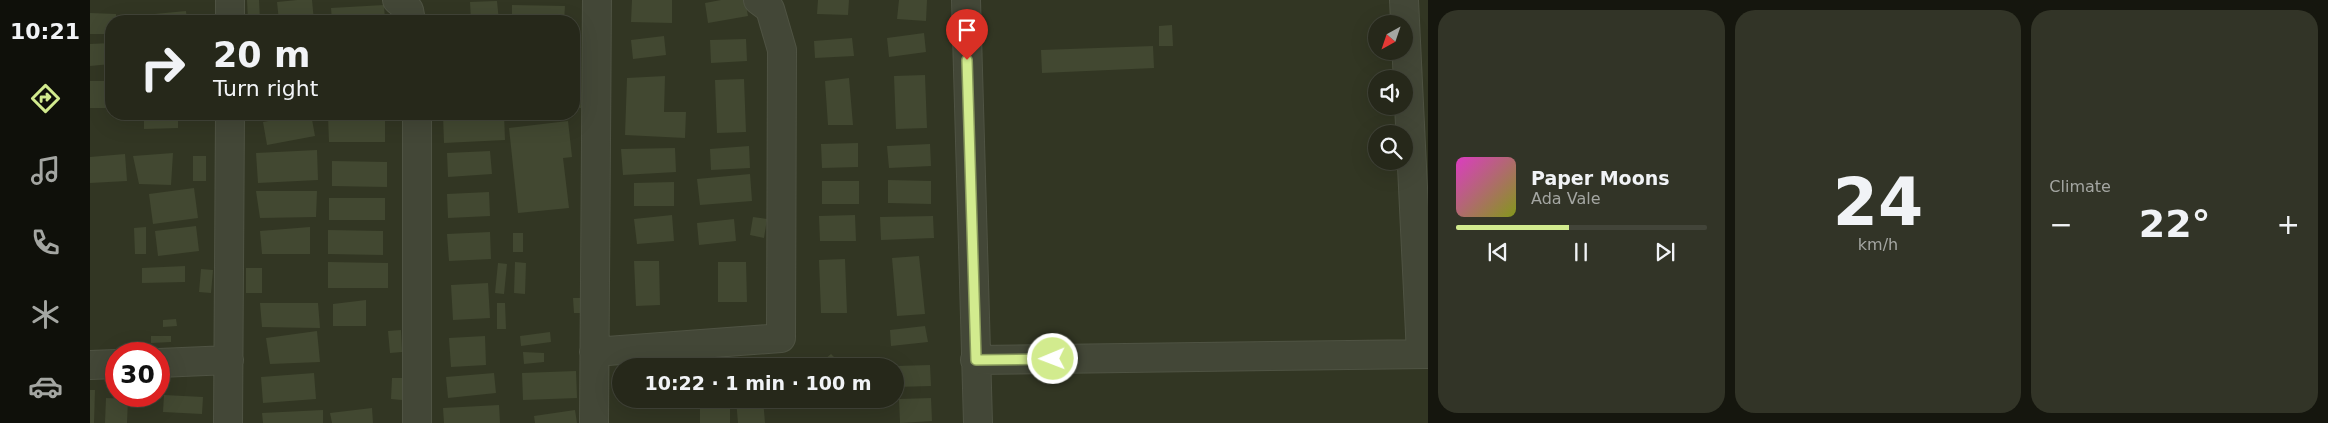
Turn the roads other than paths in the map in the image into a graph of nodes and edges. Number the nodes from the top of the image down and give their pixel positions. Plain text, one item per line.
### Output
1 (230, 0) edge
2 (397, 0) edge
3 (597, 0) edge
4 (758, 0) edge
5 (966, 0) edge
6 (1404, 0) edge
7 (230, 15) edge
8 (410, 15) edge
9 (230, 120) edge
10 (417, 120) edge
11 (594, 352) junction
12 (1424, 354) edge
13 (229, 360) junction
14 (976, 360) junction
15 (170, 363) edge
16 (105, 364) edge
17 (90, 365) edge
18 (228, 423) edge
19 (417, 423) edge
20 (594, 423) edge
21 (978, 423) edge

1 - 7 street
2 - 8 street
3 - 11 street
4 - 11 street
5 - 14 street
6 - 12 street
9 - 13 street
10 - 19 street
11 - 20 street
12 - 14 street
13 - 15 street
13 - 18 street
14 - 21 street
16 - 17 street

